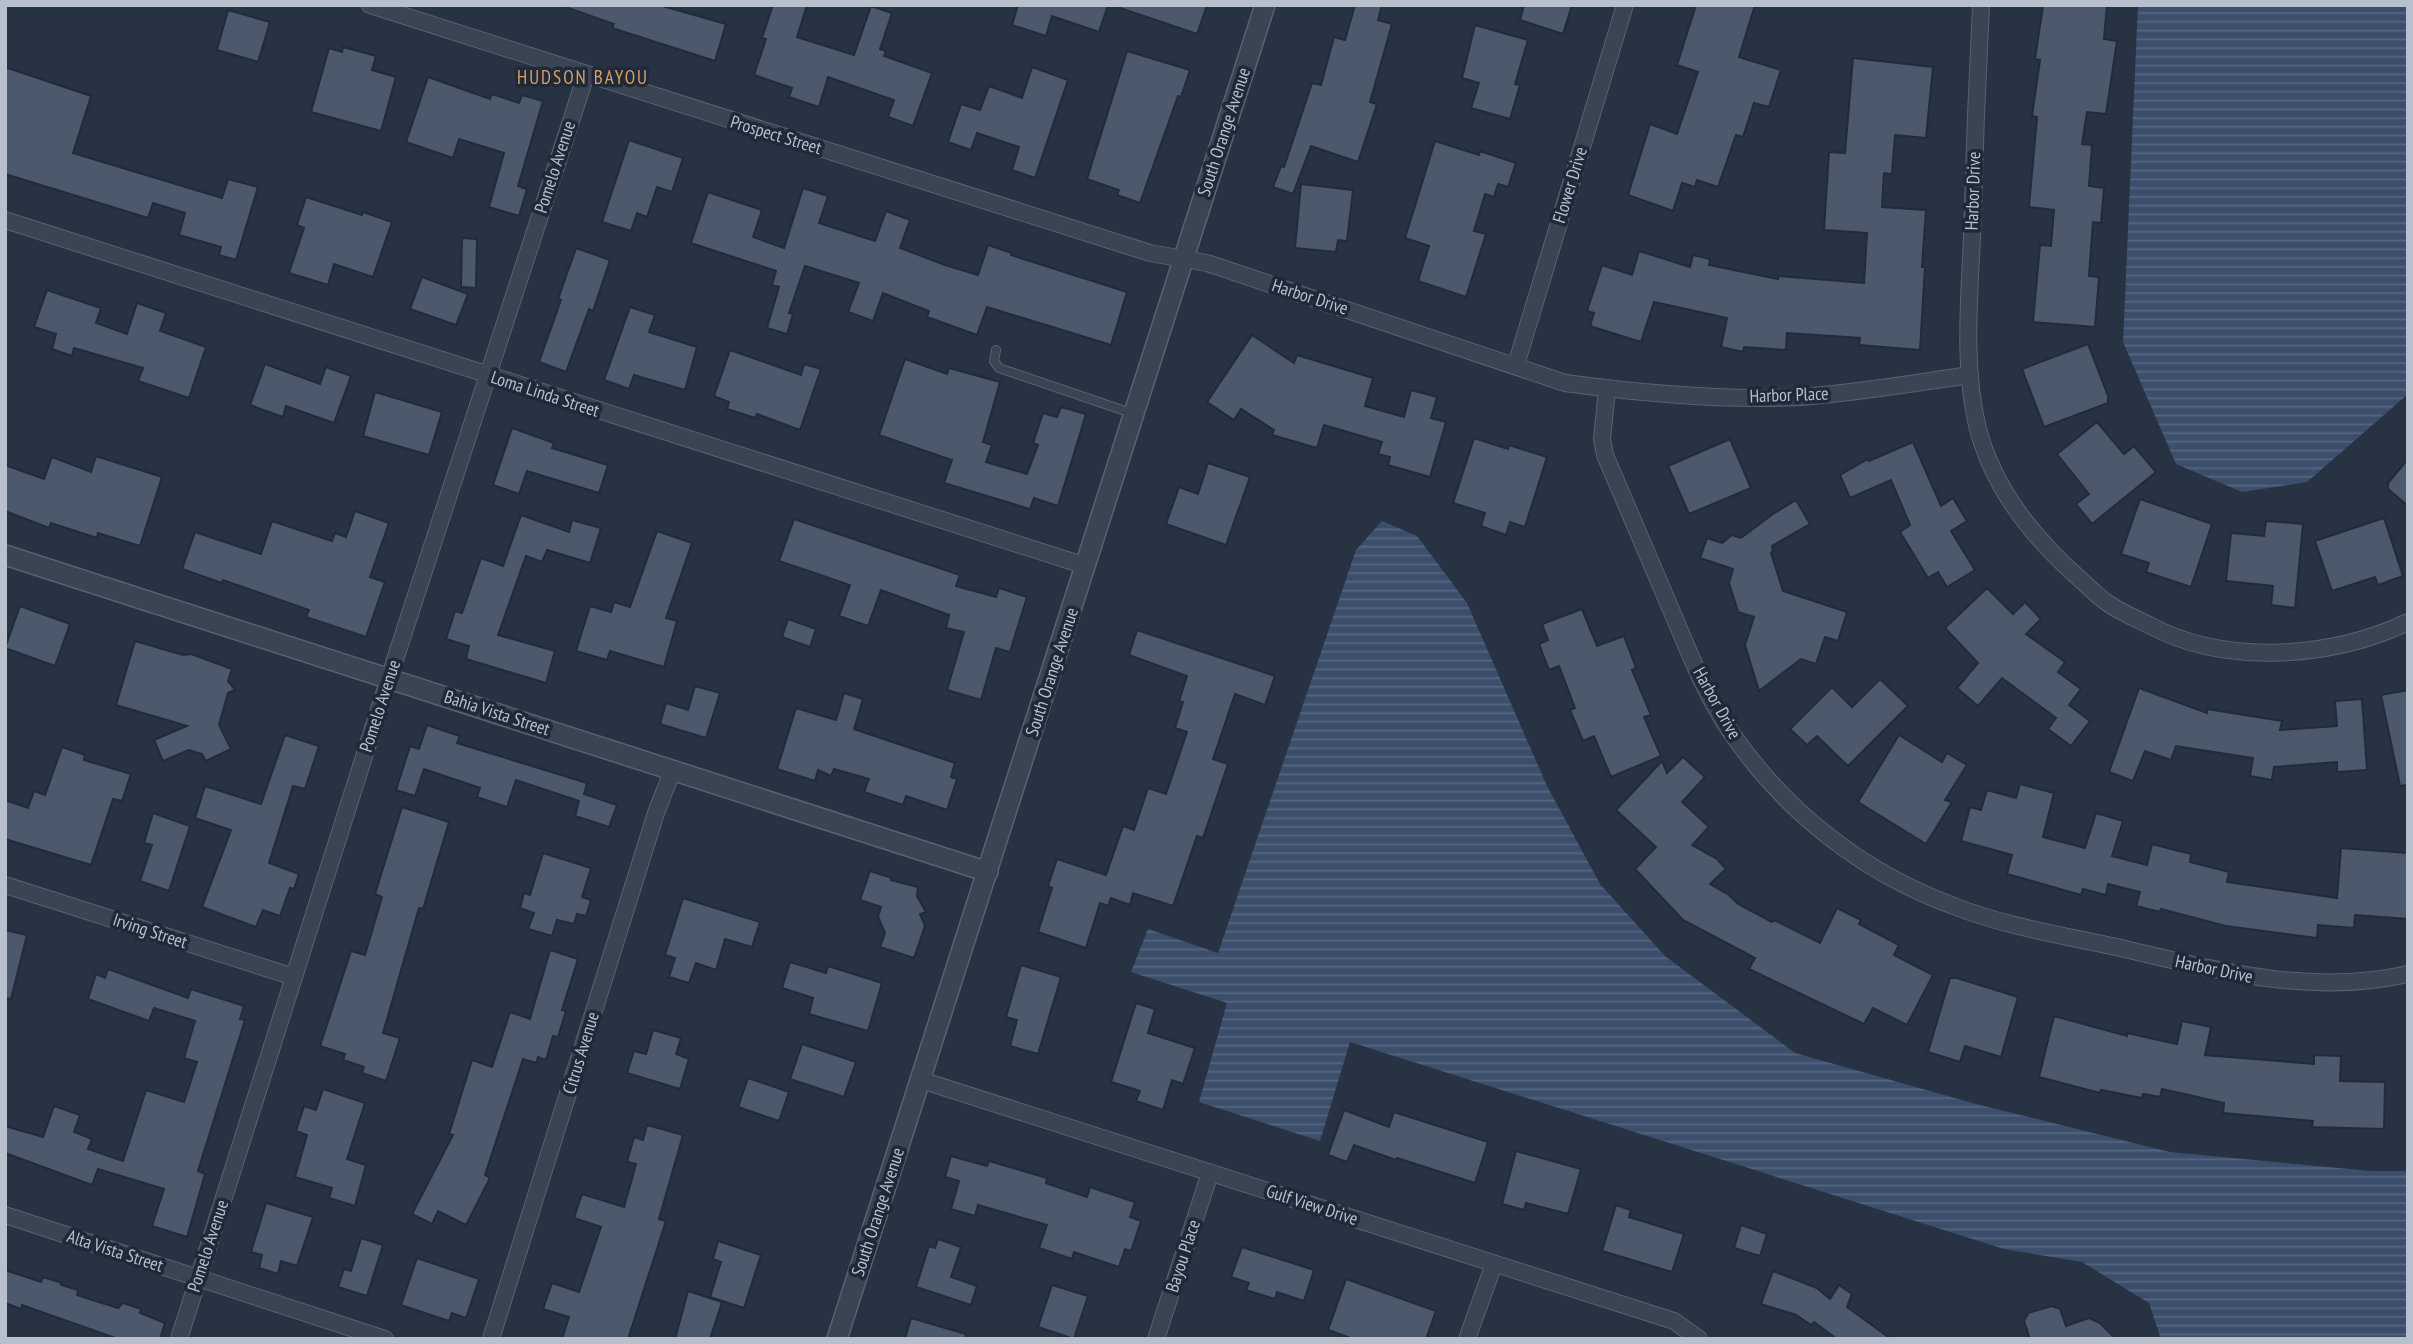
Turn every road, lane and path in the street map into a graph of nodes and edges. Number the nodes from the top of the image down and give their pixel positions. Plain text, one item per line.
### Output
1 (370, 5) edge
2 (1265, 5) edge
3 (1625, 5) edge
4 (1981, 5) edge
5 (586, 75) junction
6 (5, 220) edge
7 (1183, 260) junction
8 (996, 350) dead end
9 (1516, 365) junction
10 (487, 375) junction
11 (1970, 375) junction
12 (1607, 389) junction
13 (1134, 414) junction
14 (5, 555) edge
15 (1086, 566) junction
16 (2408, 622) edge
17 (389, 678) junction
18 (673, 769) junction
19 (988, 872) junction
20 (5, 885) edge
21 (2408, 974) edge
22 (294, 977) junction
23 (921, 1080) junction
24 (1210, 1173) junction
25 (5, 1215) edge
26 (1494, 1264) junction
27 (198, 1278) junction
28 (179, 1339) edge
29 (385, 1339) edge
30 (491, 1339) edge
31 (837, 1339) edge
32 (1156, 1339) edge
33 (1467, 1339) edge
34 (1699, 1339) edge

1 - 5 street, Prospect Street
2 - 7 street, South Orange Avenue
3 - 9 street, Flower Drive
4 - 11 street, Harbor Drive
5 - 7 street, Prospect Street
5 - 10 street, Pomelo Avenue
6 - 10 street, Loma Linda Street
7 - 9 street, Harbor Drive
7 - 13 street, South Orange Avenue
8 - 13 lane
9 - 12 street, Harbor Drive
10 - 15 street, Loma Linda Street
10 - 17 street, Pomelo Avenue
11 - 12 street, Harbor Place
11 - 16 street, Harbor Drive
12 - 21 street, Harbor Drive
13 - 15 street, South Orange Avenue
14 - 17 street, Bahia Vista Street
15 - 19 street, South Orange Avenue
17 - 18 street, Bahia Vista Street
17 - 22 street, Pomelo Avenue
18 - 19 street, Bahia Vista Street
18 - 30 street, Citrus Avenue
19 - 23 street, South Orange Avenue
20 - 22 street, Irving Street
22 - 27 street, Pomelo Avenue
23 - 24 street, Gulf View Drive
23 - 31 street, South Orange Avenue
24 - 26 street, Gulf View Drive
24 - 32 street, Bayou Place
25 - 27 street, Alta Vista Street
26 - 33 street
26 - 34 street, Gulf View Drive
27 - 28 street, Pomelo Avenue
27 - 29 street, Alta Vista Street

